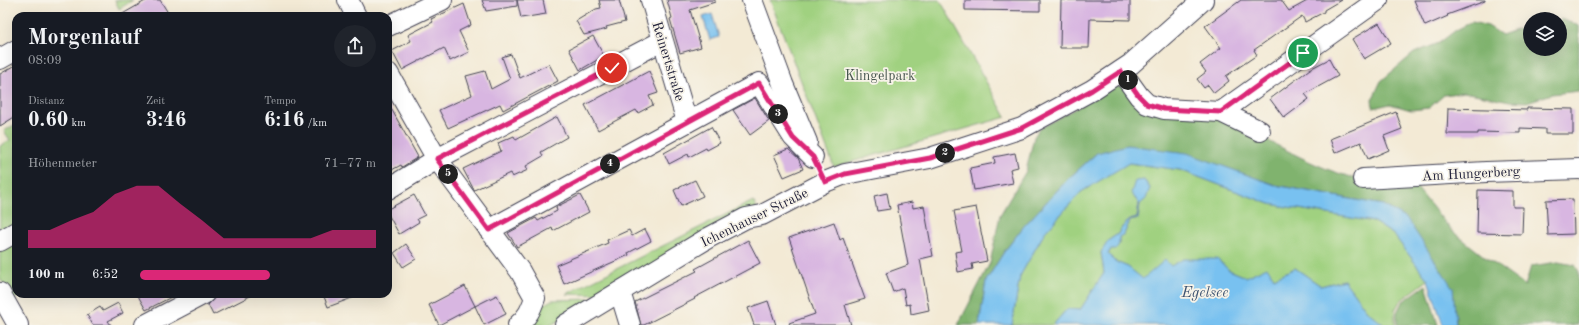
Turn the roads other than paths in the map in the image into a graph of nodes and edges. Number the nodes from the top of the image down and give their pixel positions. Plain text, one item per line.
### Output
1 (348, 0) edge
2 (442, 0) edge
3 (651, 0) edge
4 (752, 0) edge
5 (1203, 0) edge
6 (1378, 0) edge
7 (354, 12) edge
8 (392, 24) edge
9 (662, 42) junction
10 (12, 52) edge
11 (0, 60) edge
12 (1121, 71) junction
13 (392, 80) edge
14 (1221, 112) junction
15 (687, 122) junction
16 (1260, 131) dead end
17 (813, 157) junction
18 (437, 159) junction
19 (1579, 169) edge
20 (1363, 179) dead end
21 (825, 182) junction
22 (392, 187) edge
23 (489, 230) junction
24 (12, 234) edge
25 (0, 241) edge
26 (620, 292) junction
27 (0, 293) edge
28 (196, 298) edge
29 (18, 325) edge
30 (145, 325) edge
31 (518, 325) edge
32 (565, 325) edge
33 (630, 325) edge

1 - 7 street
2 - 8 street
3 - 9 street, Reinertstraße
4 - 17 street
5 - 12 street, Ichenhauser Straße
6 - 14 street
9 - 15 street, Reinertstraße
9 - 18 street
10 - 11 street
12 - 14 street
12 - 21 street, Ichenhauser Straße
13 - 18 street
14 - 16 street
15 - 17 street
15 - 23 street
17 - 21 street
18 - 22 street
18 - 23 street
19 - 20 street, Am Hungerberg
21 - 26 street, Ichenhauser Straße
23 - 31 street
24 - 25 street
26 - 32 street, Ichenhauser Straße
26 - 33 street
27 - 29 street
28 - 30 street

